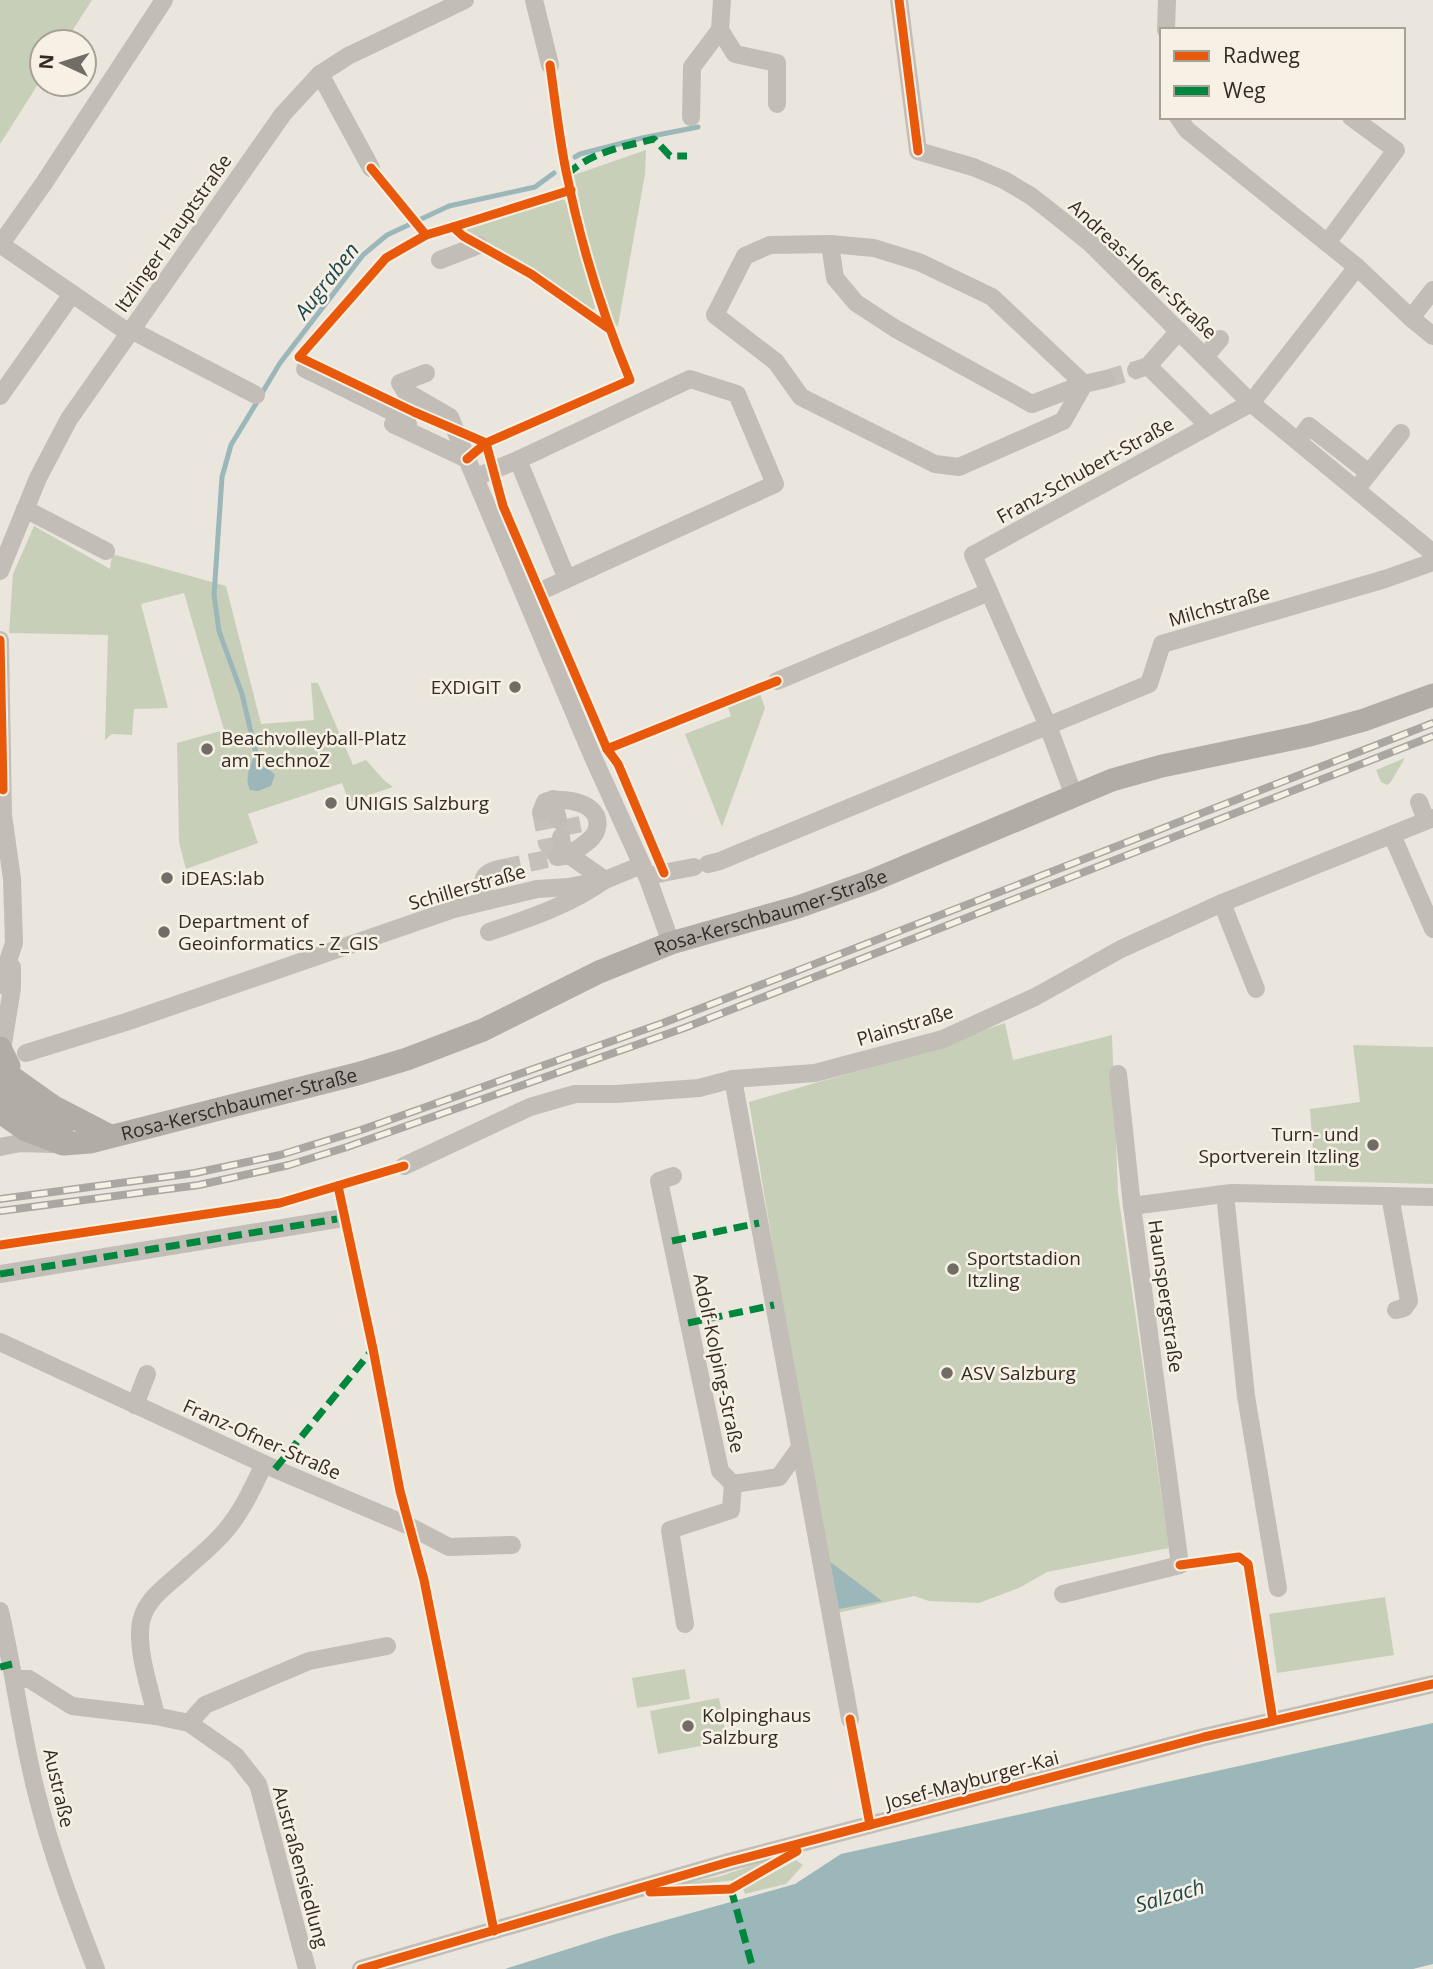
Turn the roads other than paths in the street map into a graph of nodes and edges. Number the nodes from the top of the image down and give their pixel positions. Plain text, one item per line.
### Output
1 (164, 0) edge
2 (465, 0) edge
3 (534, 0) edge
4 (722, 0) edge
5 (899, 0) edge
6 (1167, 0) edge
7 (1166, 28) edge
8 (720, 30) junction
9 (550, 65) dead end
10 (320, 74) junction
11 (777, 104) dead end
12 (691, 117) dead end
13 (1179, 119) edge
14 (1354, 119) edge
15 (371, 168) dead end
16 (1327, 243) junction
17 (479, 244) dead end
18 (830, 244) junction
19 (0, 245) edge
20 (440, 260) dead end
21 (1357, 267) junction
22 (1433, 290) edge
23 (72, 294) junction
24 (1411, 318) junction
25 (130, 331) junction
26 (1179, 331) junction
27 (1433, 336) edge
28 (1220, 339) dead end
29 (1205, 357) junction
30 (305, 369) dead end
31 (426, 373) dead end
32 (1105, 379) tunnel mouth
33 (1084, 384) junction
34 (256, 395) dead end
35 (0, 396) edge
36 (1251, 403) junction
37 (393, 424) dead end
38 (1209, 426) junction
39 (410, 432) junction
40 (1401, 433) dead end
41 (1298, 441) junction
42 (467, 459) junction
43 (518, 460) junction
44 (1369, 473) junction
45 (476, 477) junction
46 (1355, 490) junction
47 (25, 509) junction
48 (106, 551) dead end
49 (1433, 553) edge
50 (1433, 562) edge
51 (0, 571) edge
52 (567, 579) junction
53 (989, 592) junction
54 (526, 598) junction
55 (0, 640) edge
56 (777, 681) dead end
57 (1433, 695) edge
58 (1048, 726) junction
59 (1074, 796) junction
60 (1419, 802) dead end
61 (1430, 819) edge
62 (1392, 835) junction
63 (566, 841) junction
64 (503, 868) tunnel mouth
65 (645, 871) junction
66 (605, 880) junction
67 (486, 901) junction
68 (1222, 904) junction
69 (1431, 917) edge
70 (489, 932) dead end
71 (671, 943) junction
72 (11, 957) junction
73 (0, 985) edge
74 (1256, 989) dead end
75 (1, 1049) edge
76 (26, 1053) dead end
77 (1118, 1074) dead end
78 (733, 1079) junction
79 (3, 1094) edge
80 (110, 1136) junction
81 (63, 1144) junction
82 (0, 1147) edge
83 (404, 1166) dead end
84 (673, 1176) dead end
85 (1225, 1194) junction
86 (1390, 1196) junction
87 (1433, 1197) edge
88 (1132, 1206) junction
89 (337, 1219) dead end
90 (0, 1274) edge
91 (1396, 1311) dead end
92 (0, 1342) edge
93 (147, 1374) dead end
94 (135, 1405) junction
95 (799, 1449) junction
96 (264, 1464) junction
97 (733, 1484) junction
98 (513, 1545) dead end
99 (1278, 1588) dead end
100 (1063, 1594) dead end
101 (0, 1611) edge
102 (685, 1624) dead end
103 (387, 1646) dead end
104 (15, 1679) junction
105 (1433, 1684) edge
106 (156, 1716) junction
107 (850, 1719) dead end
108 (189, 1723) junction
109 (96, 1969) edge
110 (307, 1969) edge
111 (361, 1969) edge

1 - 19 street
2 - 10 street, Itzlinger Hauptstraße
3 - 9 street
4 - 8 street
5 - 26 street, Andreas-Hofer-Straße
6 - 7 street
8 - 11 street
8 - 12 street
10 - 15 street
10 - 25 street, Itzlinger Hauptstraße
13 - 16 street
14 - 16 street
16 - 21 street
17 - 20 street
18 - 33 street
18 - 33 street
18 - 33 street
19 - 23 street
21 - 24 street
21 - 36 street
22 - 24 street
23 - 25 street
23 - 35 street
24 - 27 street
25 - 34 street
25 - 47 street, Itzlinger Hauptstraße
26 - 29 street, Andreas-Hofer-Straße
26 - 38 street
28 - 29 street
29 - 36 street, Andreas-Hofer-Straße
30 - 39 street
31 - 42 street
32 - 33 street
36 - 38 street, Franz-Schubert-Straße
36 - 41 street, Andreas-Hofer-Straße
37 - 39 street
38 - 53 street, Franz-Schubert-Straße
39 - 42 street
40 - 44 street
41 - 44 street
41 - 46 street, Andreas-Hofer-Straße
42 - 45 street
43 - 45 street
43 - 52 street
43 - 52 street
44 - 46 street
45 - 54 street
46 - 49 street, Andreas-Hofer-Straße
47 - 48 street
47 - 51 street, Itzlinger Hauptstraße
50 - 58 street, Milchstraße
52 - 54 street
53 - 56 street
53 - 58 street, Franz-Schubert-Straße
54 - 65 street
55 - 72 street
57 - 59 main road, Rosa-Kerschbaumer-Straße
58 - 59 street, Franz-Schubert-Straße
58 - 65 street, Schillerstraße
59 - 71 main road, Rosa-Kerschbaumer-Straße
60 - 61 street
61 - 62 street, Plainstraße
62 - 68 street, Plainstraße
62 - 69 street
63 - 63 street
63 - 66 street
64 - 67 street
65 - 66 street, Schillerstraße
65 - 71 street
66 - 67 street, Schillerstraße
66 - 70 street
67 - 76 street, Schillerstraße
68 - 74 street
68 - 78 street, Plainstraße
71 - 80 main road, Rosa-Kerschbaumer-Straße
72 - 73 street
72 - 75 street
75 - 79 main road
77 - 88 street
78 - 83 street, Plainstraße
78 - 95 street
79 - 80 main road, Rosa-Kerschbaumer-Straße
79 - 81 main road, Rosa-Kerschbaumer-Straße
80 - 81 main road, Rosa-Kerschbaumer-Straße
81 - 82 street, Rosa-Kerschbaumer-Straße
84 - 97 street, Adolf-Kolping-Straße
85 - 86 street, Haunspergstraße
85 - 88 street, Haunspergstraße
85 - 99 street
86 - 87 street, Haunspergstraße
86 - 91 street
88 - 100 street, Haunspergstraße
89 - 90 street
92 - 94 street, Franz-Ofner-Straße
93 - 94 street
94 - 96 street, Franz-Ofner-Straße
95 - 97 street
95 - 107 street
96 - 98 street, Franz-Ofner-Straße
96 - 106 street
97 - 102 street
101 - 104 street, Austraße
103 - 108 street
104 - 106 street, Austraßensiedlung
104 - 109 street, Austraße
105 - 111 street, Josef-Mayburger-Kai
106 - 108 street, Austraßensiedlung
108 - 110 street, Austraßensiedlung

